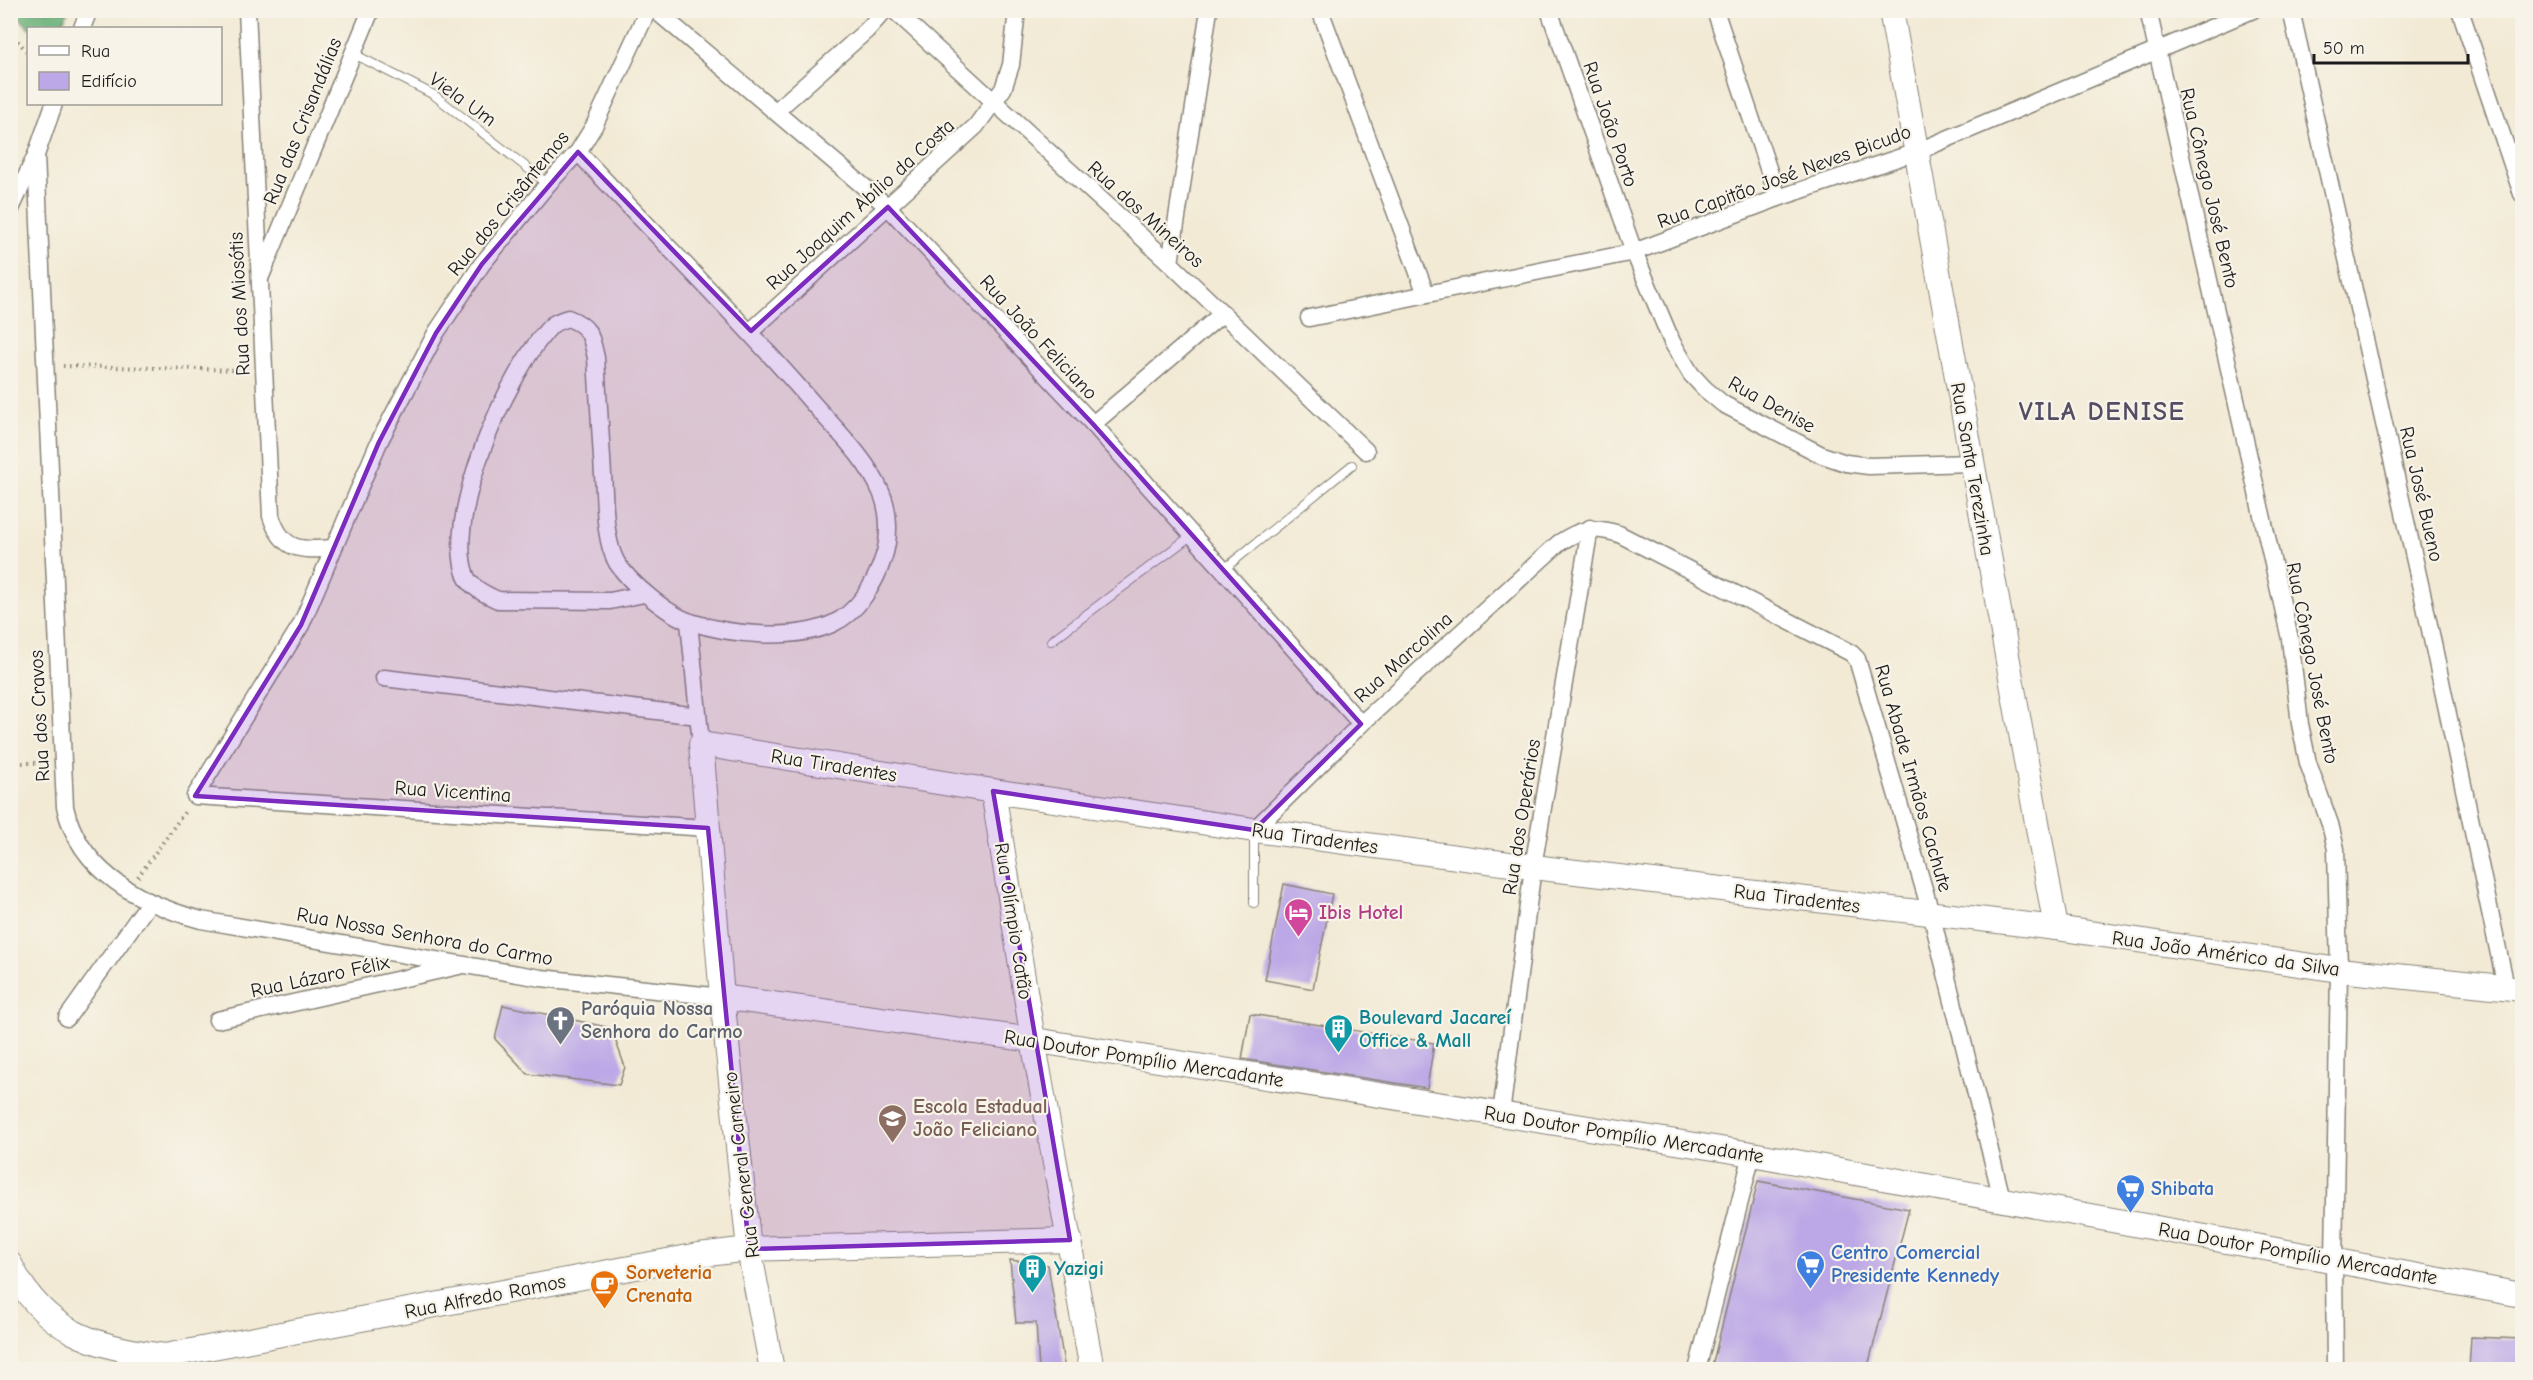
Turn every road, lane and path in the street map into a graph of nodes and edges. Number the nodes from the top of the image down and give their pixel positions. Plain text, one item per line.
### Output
1 (88, 10) edge
2 (247, 10) edge
3 (371, 10) edge
4 (648, 10) edge
5 (655, 10) edge
6 (885, 10) edge
7 (894, 10) edge
8 (1017, 10) edge
9 (1209, 10) edge
10 (1320, 10) edge
11 (1549, 10) edge
12 (1715, 10) edge
13 (1891, 10) edge
14 (2148, 10) edge
15 (2253, 10) edge
16 (2291, 10) edge
17 (2460, 10) edge
18 (82, 27) edge
19 (10, 32) edge
20 (2158, 51) junction
21 (27, 52) edge
22 (352, 53) junction
23 (994, 104) junction
24 (54, 105) edge
25 (776, 111) junction
26 (578, 152) junction
27 (1916, 152) junction
28 (36, 155) junction
29 (548, 184) junction
30 (2523, 194) edge
31 (1778, 198) junction
32 (888, 207) junction
33 (10, 211) edge
34 (1634, 252) junction
35 (1170, 263) junction
36 (259, 281) junction
37 (1426, 294) junction
38 (1222, 313) junction
39 (1309, 318) dead end
40 (751, 331) junction
41 (45, 366) junction
42 (263, 370) junction
43 (1092, 424) junction
44 (1366, 451) dead end
45 (1972, 463) junction
46 (1352, 465) dead end
47 (1590, 528) junction
48 (1192, 534) junction
49 (333, 549) junction
50 (1224, 570) junction
51 (644, 594) junction
52 (689, 622) junction
53 (1051, 641) dead end
54 (384, 678) dead end
55 (698, 716) junction
56 (1361, 724) junction
57 (701, 744) junction
58 (10, 763) edge
59 (62, 763) junction
60 (993, 791) junction
61 (195, 796) junction
62 (708, 828) junction
63 (1254, 830) junction
64 (1533, 867) junction
65 (128, 890) junction
66 (149, 903) junction
67 (1254, 903) dead end
68 (1931, 913) junction
69 (2056, 928) junction
70 (467, 965) junction
71 (2339, 970) junction
72 (2514, 988) edge
73 (722, 997) junction
74 (67, 1018) dead end
75 (217, 1020) dead end
76 (1033, 1040) junction
77 (1501, 1114) junction
78 (1752, 1154) junction
79 (2002, 1200) junction
80 (1070, 1240) junction
81 (750, 1249) junction
82 (2334, 1259) junction
83 (10, 1264) edge
84 (16, 1288) edge
85 (2523, 1295) edge
86 (772, 1370) edge
87 (1092, 1370) edge
88 (1697, 1370) edge
89 (2335, 1370) edge

1 - 18 street
2 - 36 street, Rua dos Miosótis
3 - 22 street, Rua das Crisandálias
4 - 26 street, Rua dos Crisântemos
5 - 25 street, Rua João Feliciano
6 - 25 street
7 - 23 street, Rua dos Mineiros
8 - 23 street, Rua Joaquim Abílio da Costa
9 - 35 street
10 - 37 street
11 - 34 street, Rua João Porto
12 - 31 street
13 - 27 main road, Rua Santa Terezinha
14 - 20 street, Rua Cônego José Bento
15 - 20 street, Rua Capitão José Neves Bicudo
16 - 72 street, Rua José Bueno
17 - 30 street
19 - 21 path
20 - 27 street, Rua Capitão José Neves Bicudo
20 - 71 street, Rua Cônego José Bento
22 - 29 lane, Viela Um
22 - 36 street, Rua das Crisandálias
23 - 32 street, Rua Joaquim Abílio da Costa
23 - 35 street, Rua dos Mineiros
24 - 28 street
25 - 32 street, Rua João Feliciano
26 - 29 street, Rua dos Crisântemos
26 - 40 street
27 - 31 street, Rua Capitão José Neves Bicudo
27 - 45 main road, Rua Santa Terezinha
28 - 33 street
28 - 41 street, Rua dos Cravos
29 - 49 street, Rua dos Crisântemos
31 - 34 street, Rua Capitão José Neves Bicudo
32 - 40 street, Rua Joaquim Abílio da Costa
32 - 43 street, Rua João Feliciano
34 - 37 street, Rua Capitão José Neves Bicudo
34 - 45 street, Rua Denise
35 - 38 street, Rua dos Mineiros
36 - 42 street, Rua dos Miosótis
37 - 39 street, Rua Capitão José Neves Bicudo
38 - 43 street
38 - 44 street, Rua dos Mineiros
40 - 52 street
41 - 42 path
41 - 59 street, Rua dos Cravos
42 - 49 street, Rua dos Miosótis
43 - 48 street, Rua João Feliciano
45 - 69 main road, Rua Santa Terezinha
46 - 50 lane
47 - 56 street, Rua Marcolina
47 - 64 street, Rua dos Operários
47 - 68 street, Rua Abade Irmãos Cachute
48 - 50 street, Rua João Feliciano
48 - 53 lane
49 - 61 street
50 - 56 street, Rua João Feliciano
51 - 51 street
51 - 52 street
52 - 55 street
54 - 55 street
55 - 57 street
56 - 63 street, Rua Marcolina
57 - 60 main road, Rua Tiradentes
57 - 62 main road, Rua General Carneiro
58 - 59 path
59 - 65 street, Rua dos Cravos
60 - 63 main road, Rua Tiradentes
60 - 76 main road, Rua Olímpio Catão
61 - 62 street, Rua Vicentina
61 - 65 path
62 - 73 main road, Rua General Carneiro
63 - 64 main road, Rua Tiradentes
63 - 67 lane
64 - 68 main road, Rua Tiradentes
64 - 77 street, Rua dos Operários
65 - 66 street, Rua Nossa Senhora do Carmo
66 - 70 street, Rua Nossa Senhora do Carmo
66 - 74 street
68 - 69 main road, Rua João Américo da Silva
68 - 79 street, Rua Abade Irmãos Cachute
69 - 71 main road, Rua João Américo da Silva
70 - 73 street, Rua Nossa Senhora do Carmo
70 - 75 street, Rua Lázaro Félix
71 - 72 main road, Rua João Américo da Silva
71 - 82 street, Rua Cônego José Bento
73 - 76 main road, Rua Doutor Pompílio Mercadante
73 - 81 main road, Rua General Carneiro
76 - 77 main road, Rua Doutor Pompílio Mercadante
76 - 80 main road, Rua Olímpio Catão
77 - 78 main road, Rua Doutor Pompílio Mercadante
78 - 79 main road, Rua Doutor Pompílio Mercadante
78 - 88 street
79 - 82 main road, Rua Doutor Pompílio Mercadante
80 - 81 main road, Rua Alfredo Ramos
80 - 87 main road, Rua Olímpio Catão
81 - 84 main road, Rua Alfredo Ramos
81 - 86 main road, Rua General Carneiro
82 - 85 main road, Rua Doutor Pompílio Mercadante
82 - 89 street, Rua Cônego José Bento
83 - 84 main road, Rua Alfredo Ramos

